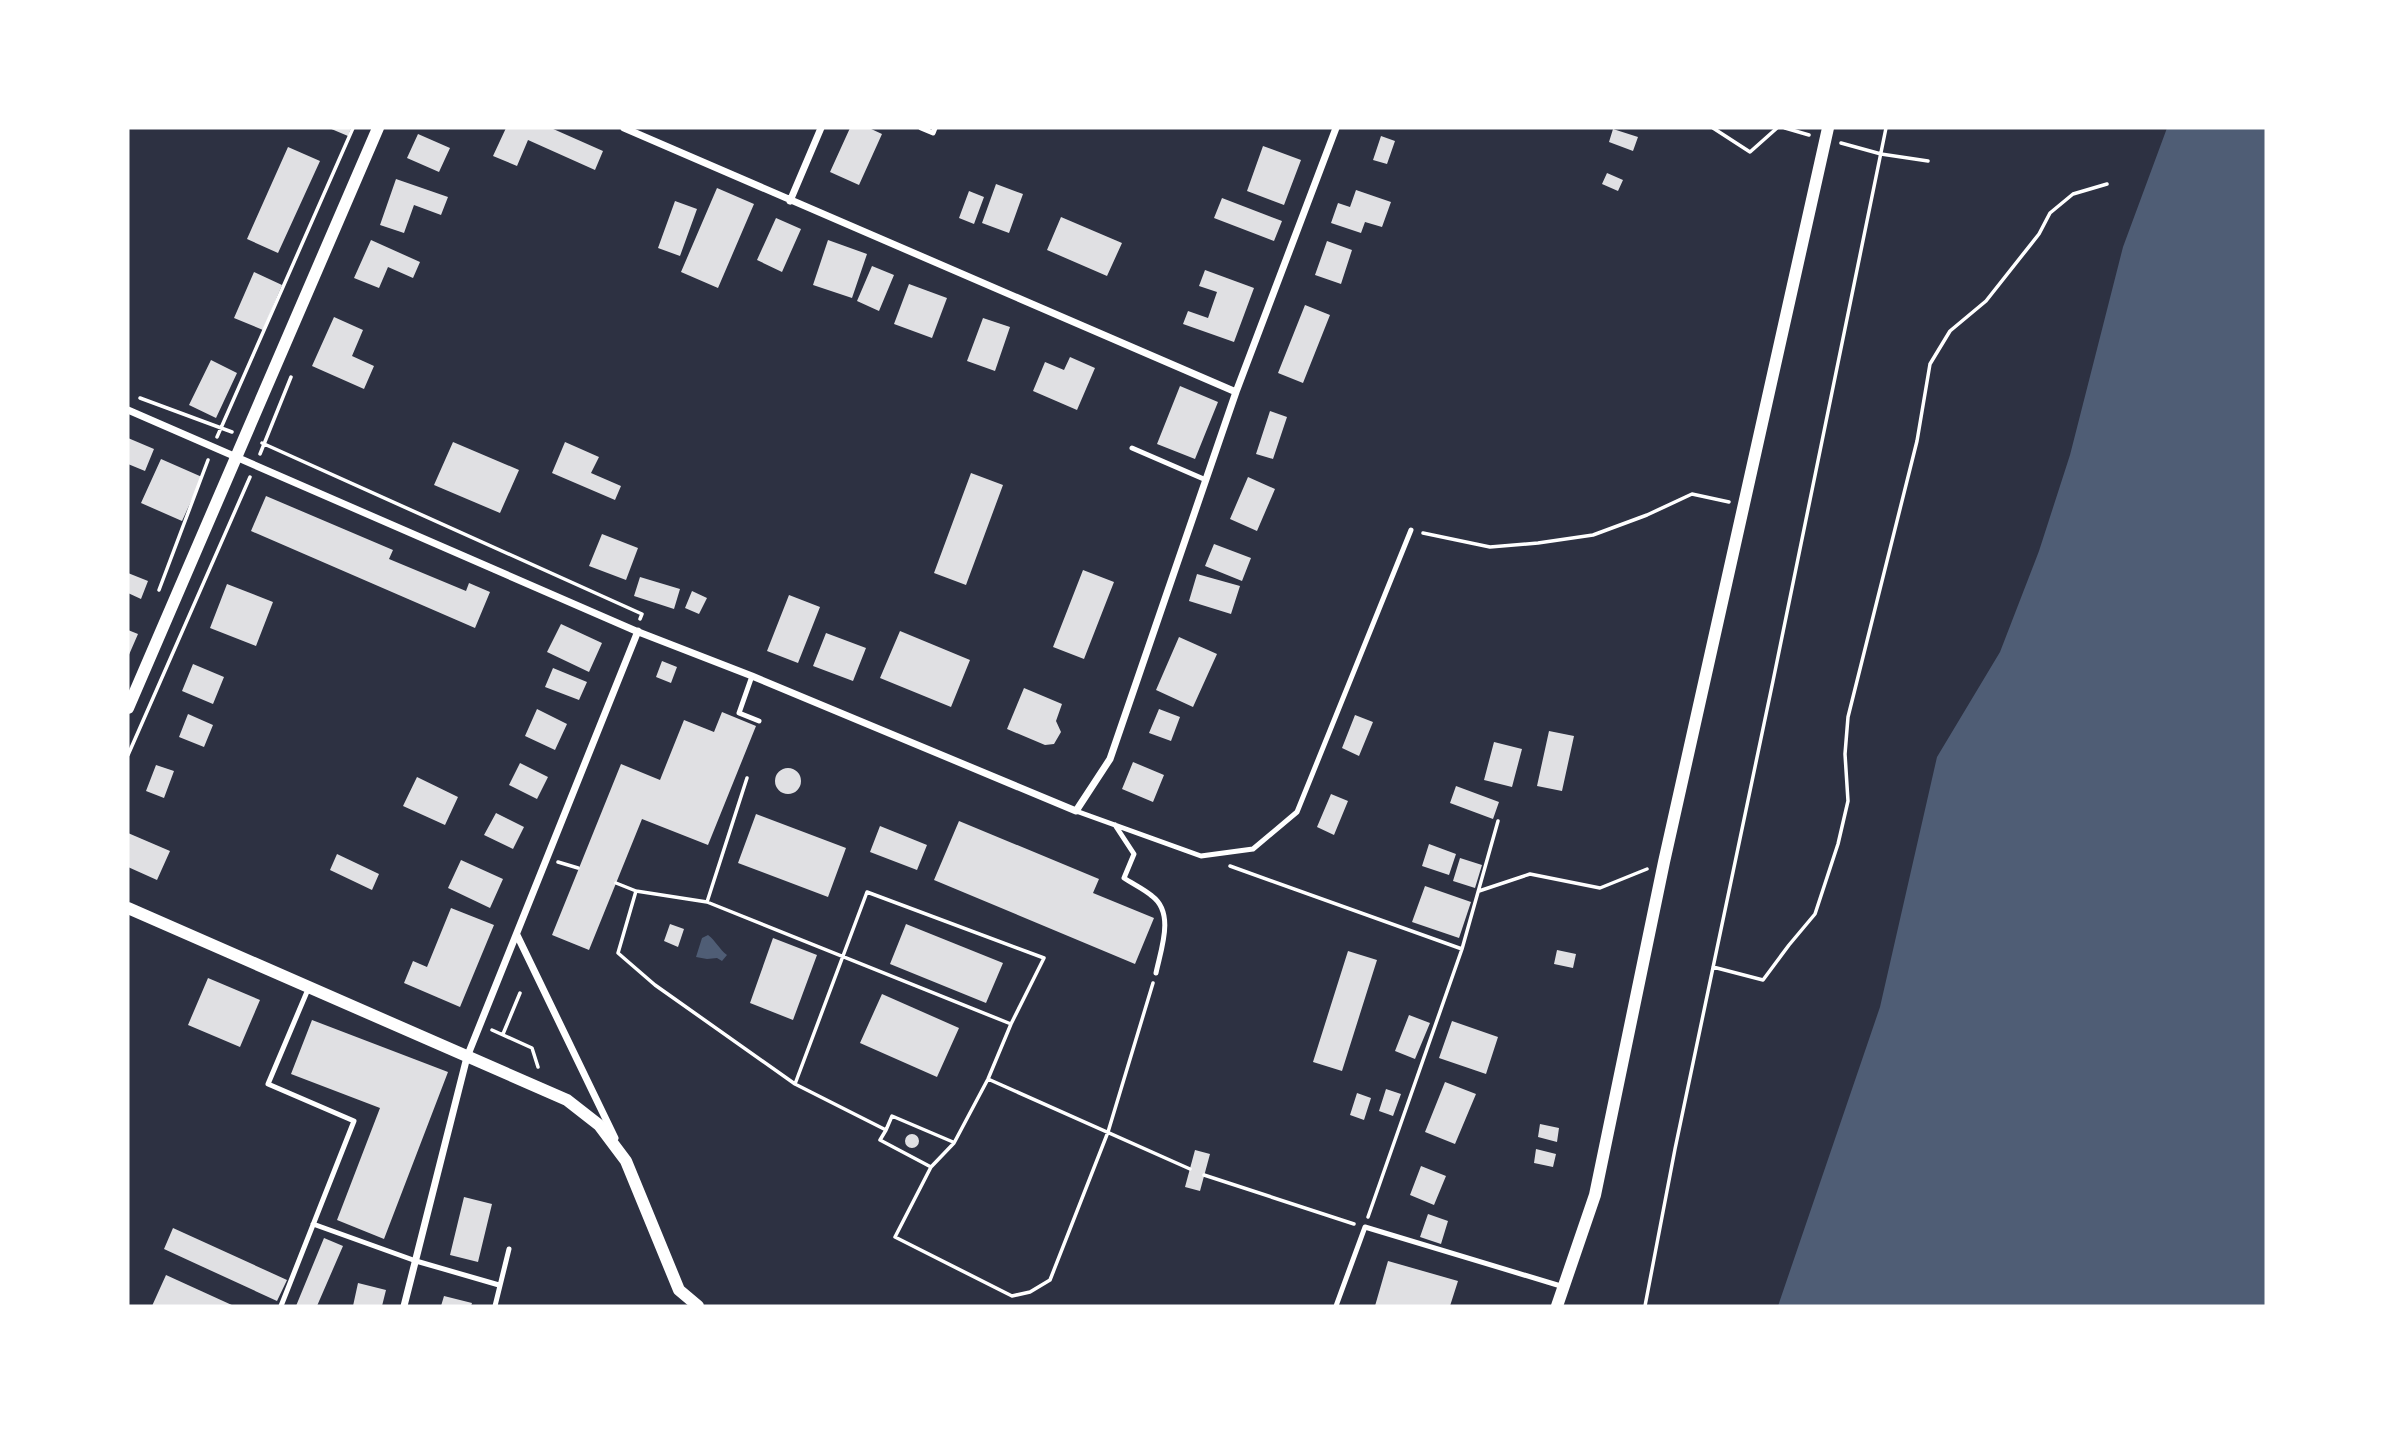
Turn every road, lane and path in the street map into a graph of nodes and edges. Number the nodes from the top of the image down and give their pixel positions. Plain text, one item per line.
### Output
1 (354, 128) edge
2 (378, 128) edge
3 (624, 128) edge
4 (821, 128) edge
5 (920, 128) edge
6 (935, 128) edge
7 (1336, 128) edge
8 (1713, 128) edge
9 (1777, 128) edge
10 (1784, 128) edge
11 (1886, 128) edge
12 (1826, 134) edge
13 (1881, 153) junction
14 (1928, 161) dead end
15 (2107, 184) dead end
16 (790, 201) junction
17 (1236, 392) junction
18 (139, 398) dead end
19 (128, 411) edge
20 (221, 429) junction
21 (245, 437) junction
22 (213, 447) junction
23 (1132, 448) dead end
24 (237, 457) junction
25 (1206, 480) junction
26 (1744, 505) junction
27 (1411, 530) joint
28 (156, 599) dead end
29 (642, 614) dead end
30 (638, 631) junction
31 (752, 676) junction
32 (128, 708) edge
33 (759, 721) dead end
34 (747, 778) dead end
35 (1076, 811) junction
36 (1498, 821) dead end
37 (1115, 825) junction
38 (1201, 856) junction
39 (546, 858) junction
40 (1664, 862) junction
41 (579, 868) dead end
42 (616, 883) dead end
43 (636, 891) junction
44 (1479, 891) junction
45 (707, 902) junction
46 (128, 908) edge
47 (517, 934) junction
48 (1462, 949) junction
49 (843, 958) junction
50 (1713, 967) junction
51 (1156, 973) joint
52 (309, 987) junction
53 (520, 993) dead end
54 (1011, 1024) junction
55 (486, 1027) dead end
56 (503, 1034) junction
57 (467, 1057) junction
58 (538, 1067) dead end
59 (988, 1079) junction
60 (796, 1084) junction
61 (886, 1130) junction
62 (1108, 1132) junction
63 (954, 1143) junction
64 (626, 1161) junction
65 (931, 1167) junction
66 (1190, 1169) dead end
67 (1204, 1175) dead end
68 (313, 1224) junction
69 (1365, 1227) junction
70 (509, 1249) dead end
71 (416, 1261) junction
72 (499, 1285) junction
73 (1564, 1287) junction
74 (281, 1306) edge
75 (404, 1306) edge
76 (495, 1306) edge
77 (698, 1306) edge
78 (1336, 1306) edge
79 (1557, 1306) edge
80 (1645, 1306) edge

1 - 20 path
2 - 21 street
3 - 16 street
4 - 16 street
5 - 6 lane
7 - 17 street
8 - 9 path
10 - 12 path
11 - 13 path
12 - 13 path
12 - 26 street
13 - 14 path
13 - 50 path
15 - 50 path
16 - 17 street
17 - 25 street
18 - 20 path
19 - 22 street
20 - 21 path
20 - 22 path
21 - 24 street
21 - 29 path
22 - 24 street
22 - 28 path
23 - 25 lane
24 - 30 street
24 - 32 street
25 - 35 street
26 - 27 path
26 - 40 street
27 - 38 lane
30 - 31 street
30 - 39 street
31 - 33 lane
31 - 35 street
34 - 45 path
35 - 37 lane
36 - 44 path
37 - 38 lane
37 - 51 lane
38 - 48 path
39 - 41 path
39 - 47 street
40 - 44 path
40 - 73 street
42 - 43 path
43 - 45 path
43 - 60 path
44 - 48 path
45 - 49 path
46 - 52 street
47 - 57 street
47 - 64 street
48 - 69 path
49 - 54 path
49 - 54 path
49 - 60 path
50 - 80 path
51 - 62 path
52 - 57 street
52 - 68 lane
53 - 56 path
54 - 59 path
55 - 56 path
56 - 58 path
57 - 64 street
57 - 71 street
59 - 62 path
59 - 63 path
60 - 61 path
61 - 63 path
61 - 65 path
62 - 65 path
62 - 66 path
63 - 65 path
64 - 77 street
67 - 69 path
68 - 71 lane
68 - 74 lane
69 - 73 lane
69 - 78 lane
70 - 72 lane
71 - 72 lane
71 - 75 street
72 - 76 lane
73 - 79 street

